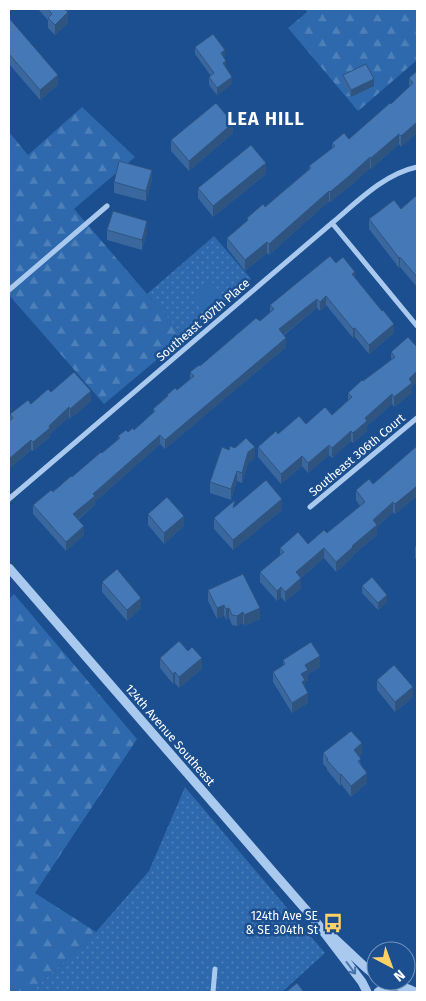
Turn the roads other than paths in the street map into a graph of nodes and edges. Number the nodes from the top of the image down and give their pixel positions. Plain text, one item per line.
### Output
1 (417, 168) edge
2 (107, 206) dead end
3 (332, 223) junction
4 (9, 290) edge
5 (417, 326) edge
6 (417, 418) edge
7 (9, 499) edge
8 (310, 507) dead end
9 (9, 568) edge
10 (313, 918) junction
11 (366, 968) edge
12 (215, 969) dead end
13 (213, 992) edge
14 (367, 992) edge

1 - 3 street, Southeast 307th Place
2 - 4 street
3 - 5 street
3 - 7 street, Southeast 307th Place
6 - 8 street, Southeast 306th Court
9 - 10 street, 124th Avenue Southeast
10 - 11 street, 124th Avenue Southeast
10 -> 14 street, 124th Avenue Southeast
12 - 13 street

